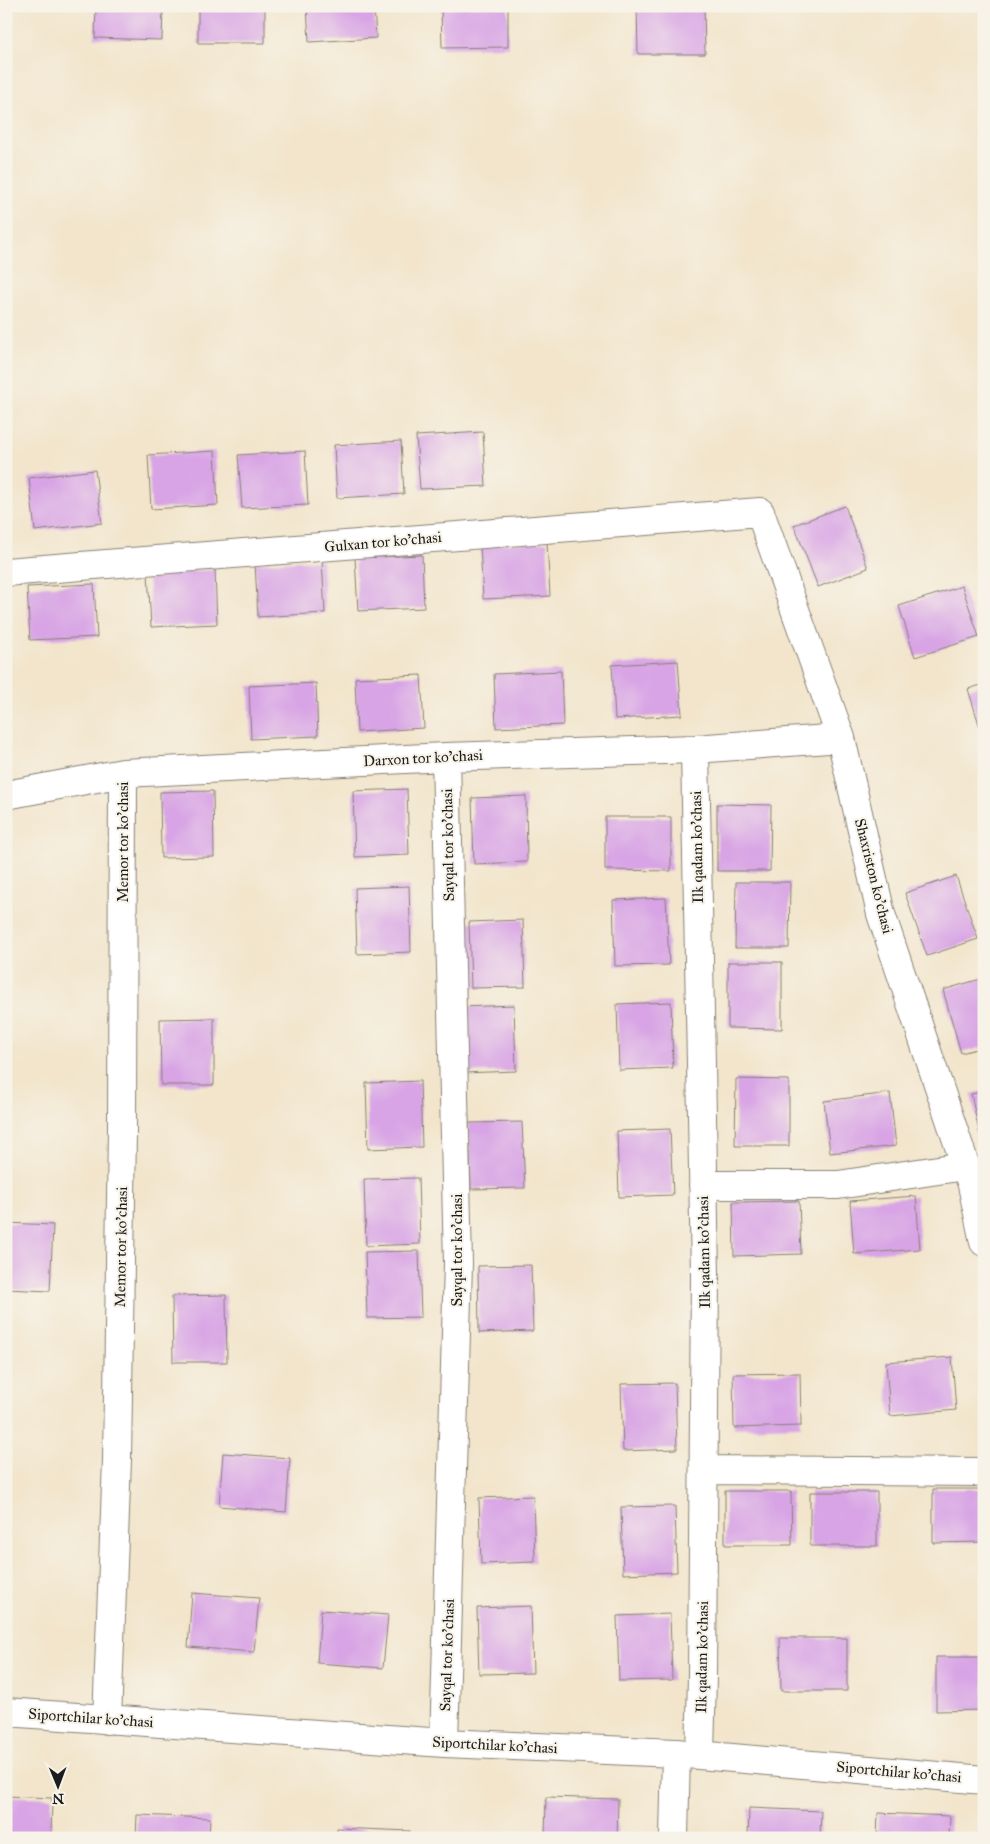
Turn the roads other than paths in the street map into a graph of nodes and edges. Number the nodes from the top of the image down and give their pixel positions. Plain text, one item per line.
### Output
1 (760, 512) joint
2 (6, 572) edge
3 (842, 738) junction
4 (695, 749) junction
5 (446, 756) junction
6 (123, 773) junction
7 (6, 794) edge
8 (966, 1166) junction
9 (703, 1185) junction
10 (984, 1242) edge
11 (704, 1470) junction
12 (984, 1472) edge
13 (6, 1712) edge
14 (107, 1720) junction
15 (444, 1743) junction
16 (688, 1754) junction
17 (984, 1780) edge
18 (674, 1838) edge

1 - 2 street, Gulxan tor ko'chasi
1 - 3 street, Shaxriston ko'chasi
3 - 4 street, Darxon tor ko'chasi
3 - 8 street, Shaxriston ko'chasi
4 - 5 street, Darxon tor ko'chasi
4 - 9 street, Ilk qadam ko'chasi
5 - 6 street, Darxon tor ko'chasi
5 - 15 street, Sayqal tor ko'chasi
6 - 7 street, Darxon tor ko'chasi
6 - 14 street, Memor tor ko'chasi
8 - 9 street
8 - 10 street, Shaxriston ko'chasi
9 - 11 street, Ilk qadam ko'chasi
11 - 12 street
11 - 16 street, Ilk qadam ko'chasi
13 - 14 street, Siportchilar ko'chasi
14 - 15 street, Siportchilar ko'chasi
15 - 16 street, Siportchilar ko'chasi
16 - 17 street, Siportchilar ko'chasi
16 - 18 street, Ilk qadam ko'chasi

